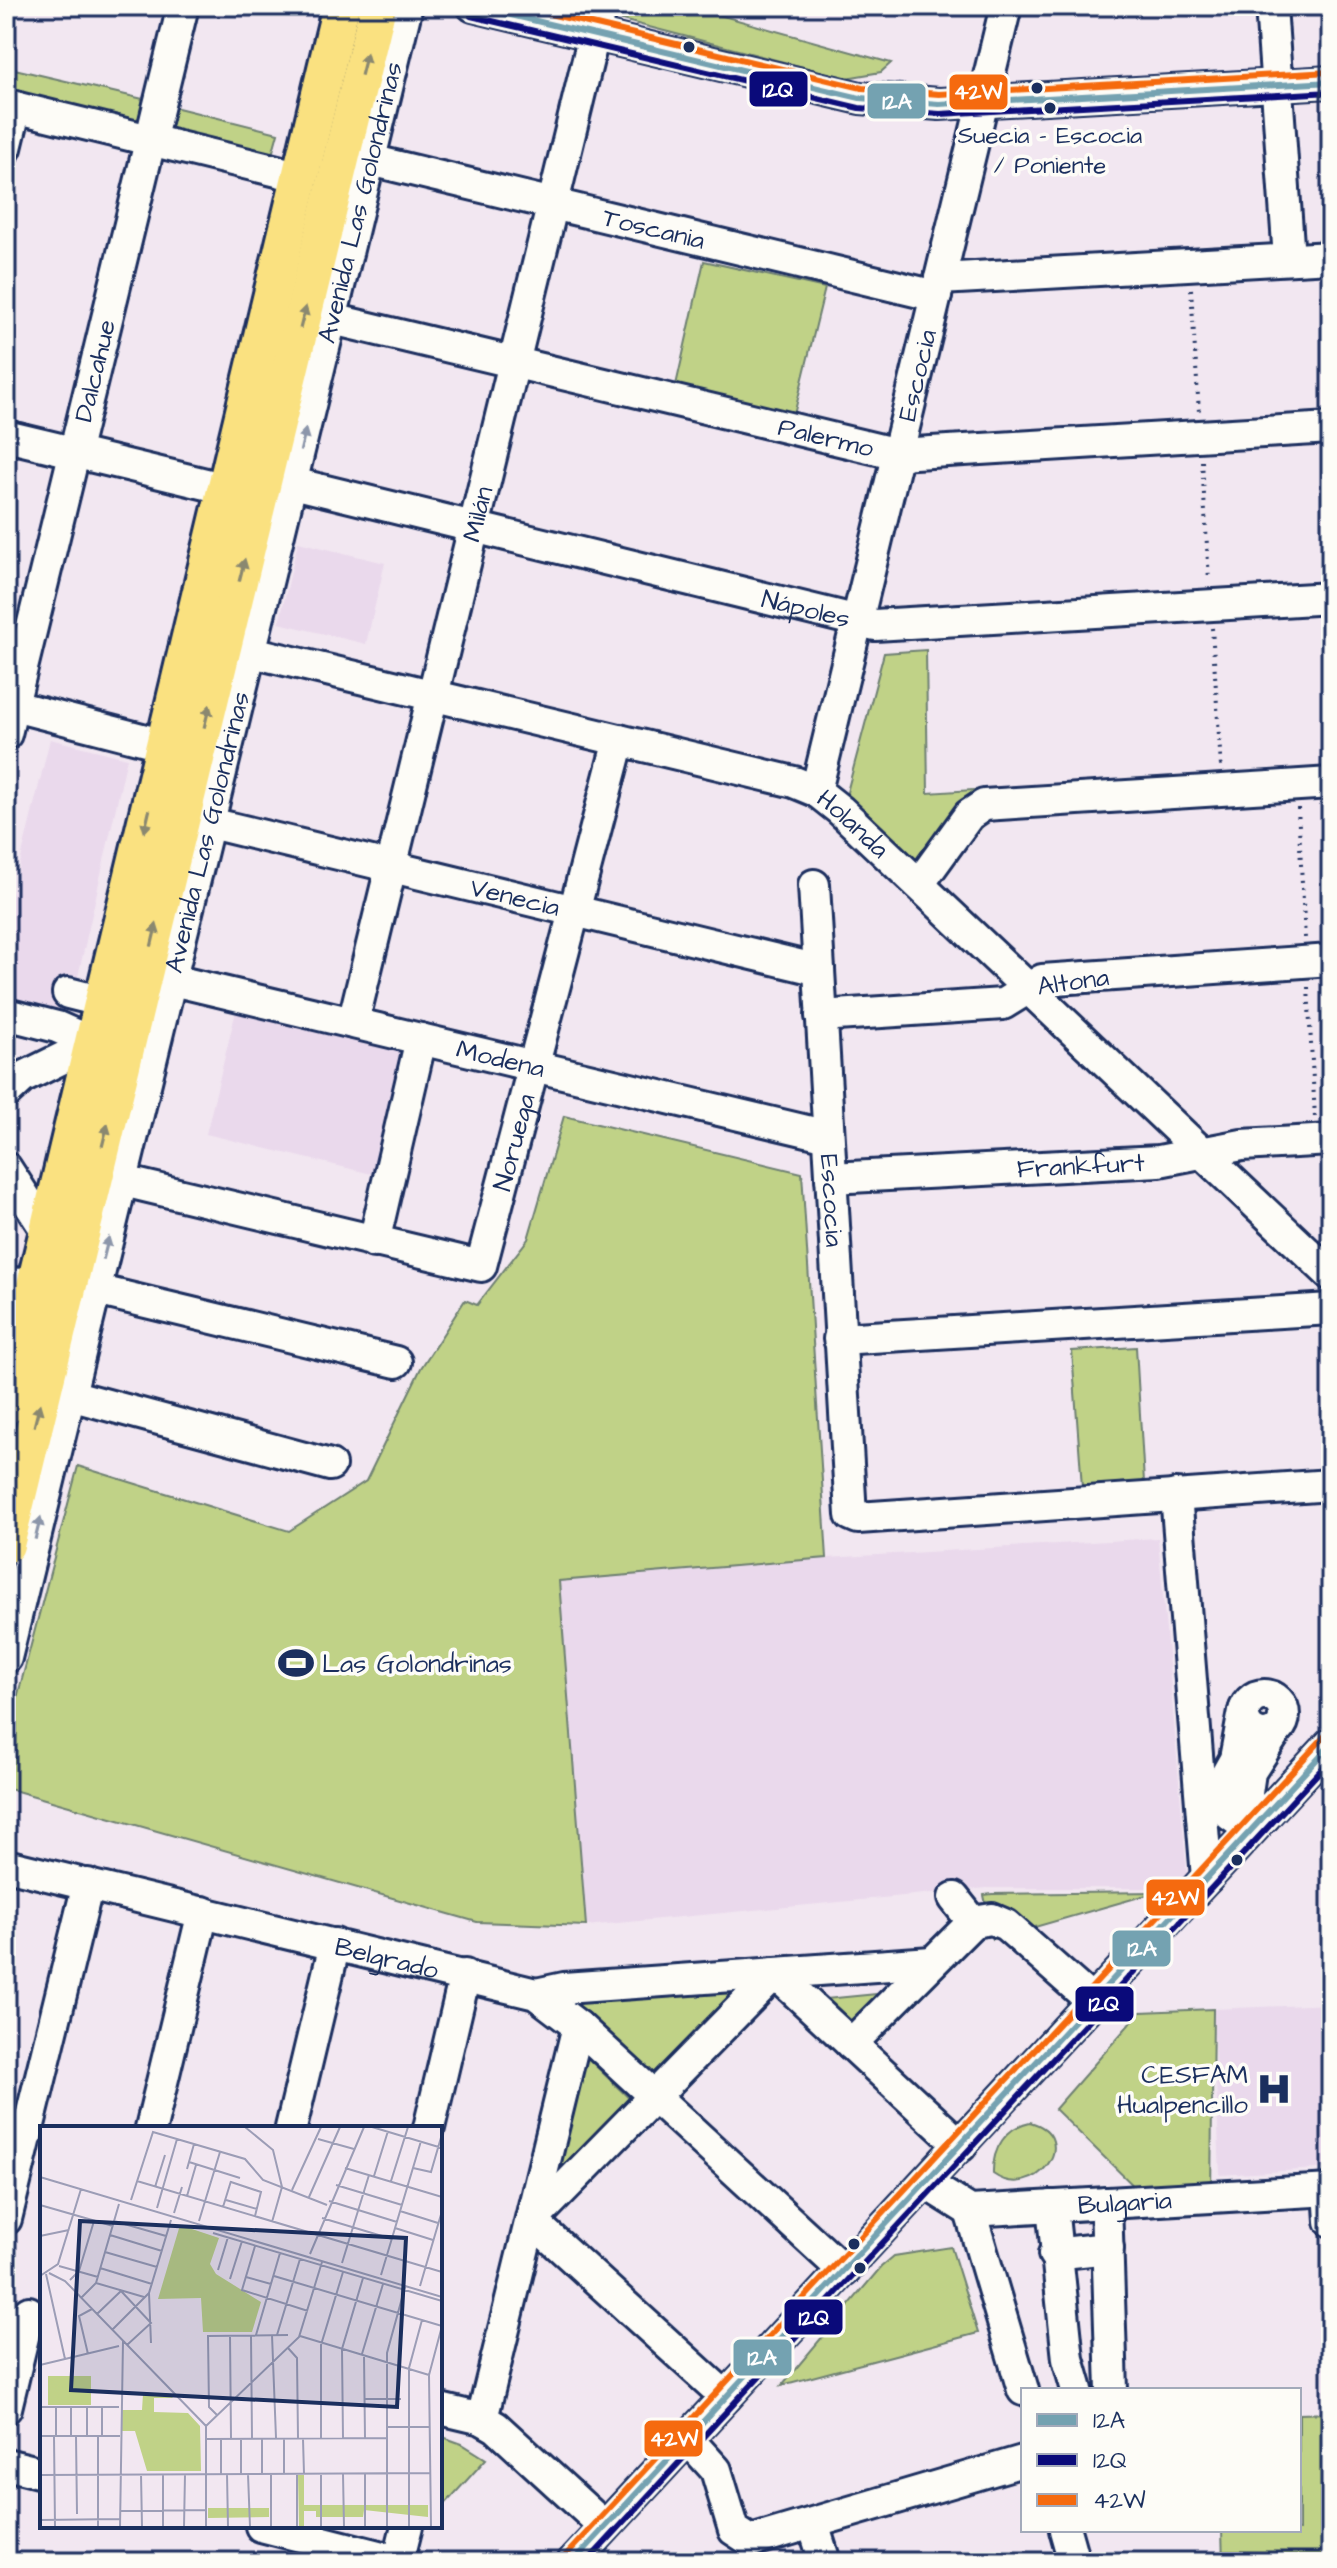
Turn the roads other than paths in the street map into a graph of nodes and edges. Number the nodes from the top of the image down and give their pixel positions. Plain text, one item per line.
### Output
1 (183, 6) edge
2 (378, 6) edge
3 (407, 6) edge
4 (473, 6) edge
5 (1006, 6) edge
6 (1271, 6) edge
7 (342, 8) edge
8 (598, 20) edge
9 (1331, 82) edge
10 (1276, 85) junction
11 (983, 102) junction
12 (11, 106) edge
13 (150, 140) junction
14 (6, 148) edge
15 (370, 160) junction
16 (302, 177) junction
17 (552, 204) junction
18 (1331, 257) edge
19 (1289, 259) junction
20 (938, 287) junction
21 (332, 319) junction
22 (513, 364) junction
23 (1331, 428) edge
24 (6, 436) edge
25 (74, 453) junction
26 (898, 454) junction
27 (293, 483) junction
28 (227, 489) junction
29 (473, 528) junction
30 (1331, 598) edge
31 (197, 614) junction
32 (858, 622) junction
33 (238, 649) junction
34 (433, 696) junction
35 (8, 715) edge
36 (619, 740) junction
37 (165, 745) junction
38 (1331, 783) edge
39 (189, 786) junction
40 (816, 791) junction
41 (210, 823) junction
42 (390, 867) junction
43 (919, 884) junction
44 (814, 885) dead end
45 (574, 911) junction
46 (1331, 960) edge
47 (819, 970) junction
48 (172, 980) junction
49 (1027, 987) junction
50 (68, 993) dead end
51 (104, 1002) junction
52 (6, 1014) edge
53 (821, 1016) junction
54 (353, 1023) junction
55 (421, 1039) junction
56 (93, 1043) junction
57 (534, 1066) junction
58 (6, 1093) edge
59 (828, 1136) junction
60 (1331, 1140) edge
61 (1203, 1154) junction
62 (6, 1168) edge
63 (831, 1178) junction
64 (123, 1181) junction
65 (48, 1233) junction
66 (374, 1242) junction
67 (1331, 1275) edge
68 (20, 1285) edge
69 (96, 1290) junction
70 (1331, 1309) edge
71 (839, 1339) junction
72 (396, 1362) dead end
73 (70, 1395) junction
74 (6, 1406) edge
75 (330, 1465) dead end
76 (1331, 1485) edge
77 (1176, 1495) junction
78 (6, 1545) edge
79 (6, 1658) edge
80 (1331, 1744) edge
81 (1257, 1824) junction
82 (6, 1865) edge
83 (1207, 1878) junction
84 (88, 1884) junction
85 (954, 1898) dead end
86 (203, 1912) junction
87 (973, 1922) junction
88 (335, 1944) junction
89 (932, 1962) junction
90 (775, 1973) junction
91 (465, 1975) junction
92 (536, 1994) junction
93 (1093, 2002) junction
94 (578, 2026) junction
95 (851, 2044) junction
96 (653, 2097) junction
97 (151, 2126) edge
98 (291, 2126) edge
99 (429, 2126) edge
100 (961, 2146) junction
101 (925, 2183) junction
102 (1330, 2190) edge
103 (1106, 2203) junction
104 (1052, 2206) junction
105 (970, 2211) junction
106 (6, 2219) edge
107 (532, 2221) junction
108 (1331, 2221) edge
109 (1108, 2248) junction
110 (1054, 2254) junction
111 (844, 2271) junction
112 (26, 2311) edge
113 (1022, 2388) edge
114 (1076, 2388) edge
115 (1112, 2388) edge
116 (726, 2397) junction
117 (6, 2408) edge
118 (442, 2409) edge
119 (482, 2419) junction
120 (688, 2439) junction
121 (1021, 2462) edge
122 (6, 2464) edge
123 (40, 2472) edge
124 (813, 2524) junction
125 (605, 2527) junction
126 (269, 2528) edge
127 (407, 2528) edge
128 (1066, 2532) edge
129 (400, 2561) edge
130 (573, 2562) edge
131 (825, 2562) edge
132 (1074, 2562) edge

1 - 13 street, Dalcahue
33 -> 2 main road, Avenida Las Golondrinas
3 - 15 street, Avenida Las Golondrinas
4 - 8 street
5 - 11 street, Escocia
6 - 10 street
7 - 16 main road
8 - 11 street
8 - 17 street, Milán
9 - 10 street
10 - 11 street
10 - 19 street
11 - 20 street, Escocia
12 - 13 street
12 - 14 street
13 - 16 street
13 - 25 street, Dalcahue
15 - 17 street, Toscania
15 - 21 street, Avenida Las Golondrinas
16 - 28 main road
17 - 20 street, Toscania
17 - 22 street, Milán
18 - 19 street, Toscania
19 - 20 street, Toscania
20 - 26 street, Escocia
21 - 22 street, Palermo
27 -> 21 street, Avenida Las Golondrinas
22 - 26 street, Palermo
22 - 29 street, Milán
23 - 26 street, Palermo
24 - 25 street
25 - 28 street
25 - 35 street, Dalcahue
26 - 32 street, Escocia
27 - 29 street, Nápoles
27 - 33 street, Avenida Las Golondrinas
28 - 31 main road
29 - 32 street, Nápoles
29 - 34 street, Milán
30 - 32 street, Nápoles
31 - 33 main road
31 - 37 main road
32 - 40 street, Escocia
33 - 34 street, Holanda
39 -> 33 main road, Avenida Las Golondrinas
33 - 41 street, Avenida Las Golondrinas
34 - 36 street, Holanda
34 - 42 street, Milán
35 - 37 street
36 - 40 street, Holanda
36 - 45 street, Noruega
37 - 39 main road
37 -> 51 main road
38 - 43 street
78 -> 39 main road, Avenida Las Golondrinas
40 - 43 street, Holanda
41 - 42 street, Venecia
41 - 48 street, Avenida Las Golondrinas
42 - 45 street, Venecia
42 - 54 street, Milán
43 - 49 street, Holanda
44 - 47 street, Escocia
45 - 47 street, Venecia
45 - 57 street, Noruega
46 - 49 street, Altona
47 - 53 street, Escocia
48 - 54 street, Modena
48 - 64 street, Avenida Las Golondrinas
49 - 53 street, Altona
49 - 61 street, Holanda
50 - 51 street
51 - 56 main road
52 - 56 street
53 - 59 street, Escocia
54 - 55 street, Modena
55 - 57 street, Modena
55 - 66 street
56 - 58 street
56 - 65 main road
57 - 59 street, Modena
57 - 66 street, Noruega
59 - 63 street, Escocia
60 - 61 street, Frankfurt
61 - 63 street, Frankfurt
61 - 67 street, Holanda
62 - 65 street
63 - 71 street, Escocia
64 - 66 street
69 -> 64 street, Avenida Las Golondrinas
65 - 68 main road
68 - 74 main road
69 - 72 street
69 - 73 street, Avenida Las Golondrinas
70 - 71 street
71 - 77 street, Escocia
73 - 75 street
79 -> 73 street, Avenida Las Golondrinas
76 - 77 street
77 - 83 street
80 - 81 street
81 - 81 street
81 - 83 street
82 - 84 street, Belgrado
83 - 93 street
84 - 86 street, Belgrado
84 - 106 street
85 - 87 street
86 - 88 street, Belgrado
86 - 97 street
87 - 89 street
87 - 93 street
88 - 91 street, Belgrado
88 - 98 street
89 - 90 street, Belgrado
89 - 95 street
90 - 92 street, Belgrado
90 - 95 street
90 - 96 street
91 - 92 street, Belgrado
91 - 99 street
92 - 94 street
93 - 100 street
94 - 96 street
94 - 107 street
95 - 100 street
96 - 107 street
96 - 111 street
100 - 101 street
101 - 105 street
101 - 111 street
102 - 103 street, Bulgaria
102 - 108 street
103 - 104 street, Bulgaria
103 - 109 street
104 - 105 street, Bulgaria
104 - 110 street
105 - 113 street
107 - 116 street
107 - 119 street
109 - 110 street
109 - 115 street
110 - 114 street
111 - 116 street
112 - 117 street
116 - 120 street
118 - 119 street
119 - 125 street
120 - 124 street
120 - 125 street
121 - 124 street
122 - 123 street
124 - 131 street
125 - 130 street
126 - 129 street
127 - 129 street
128 - 132 street

